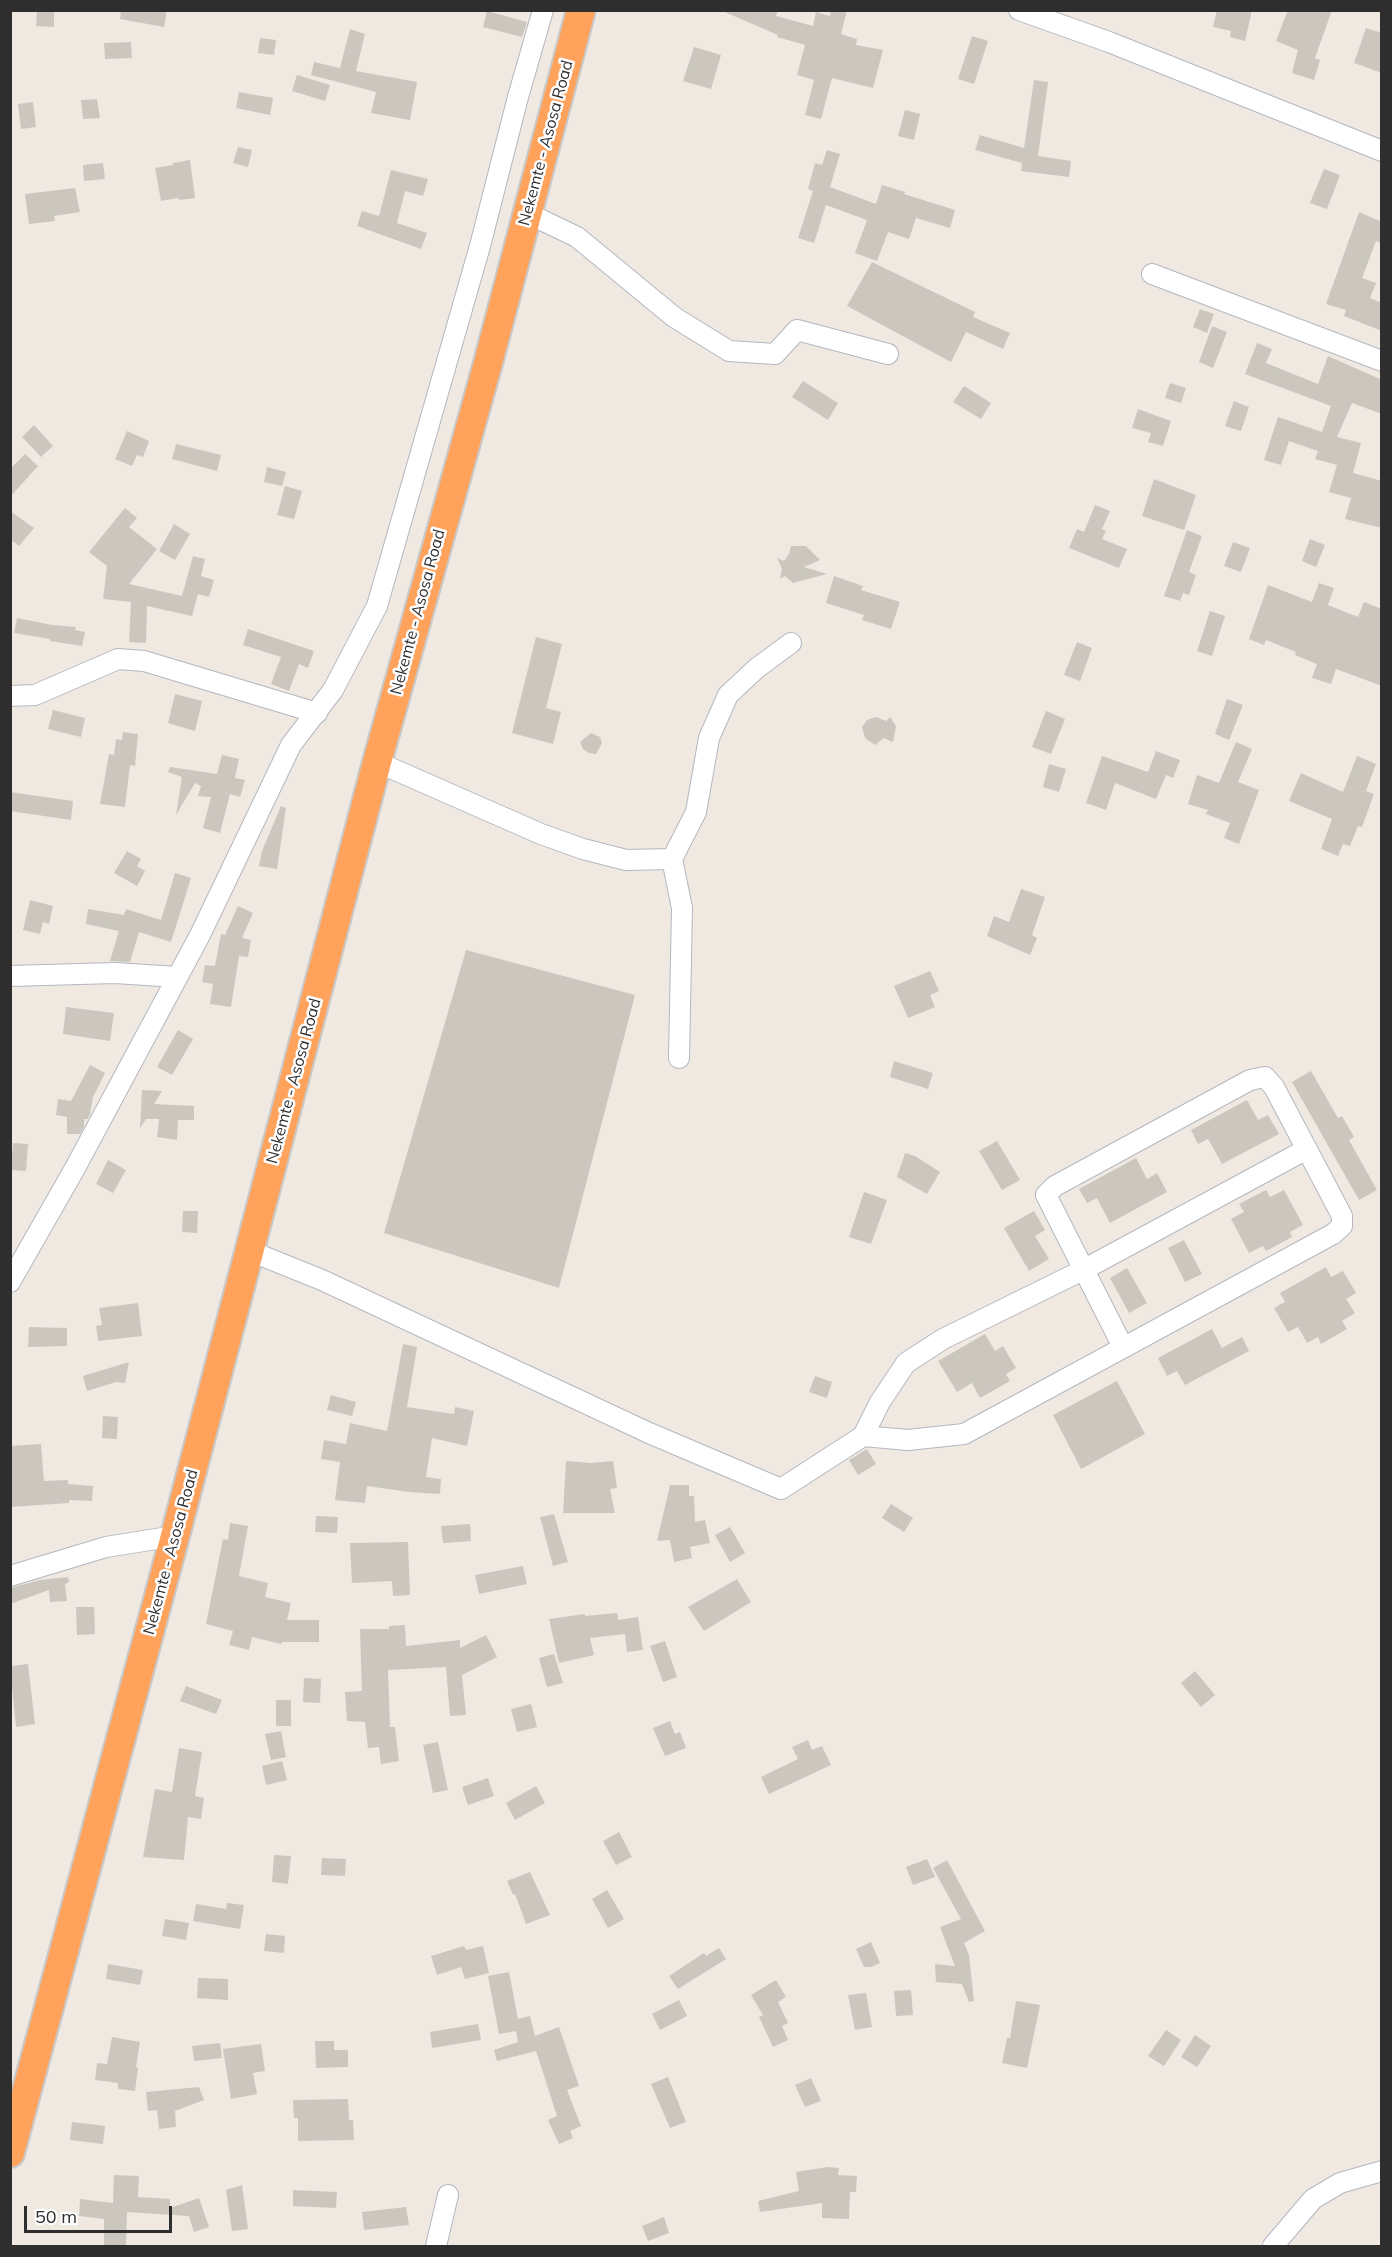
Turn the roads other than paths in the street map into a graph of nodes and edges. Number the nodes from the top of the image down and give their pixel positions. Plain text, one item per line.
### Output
1 (543, 10) edge
2 (581, 10) edge
3 (1019, 10) edge
4 (1382, 151) edge
5 (527, 213) junction
6 (1152, 274) dead end
7 (888, 354) dead end
8 (1382, 361) edge
9 (792, 643) dead end
10 (10, 696) edge
11 (317, 712) junction
12 (377, 762) junction
13 (672, 859) junction
14 (10, 975) edge
15 (177, 977) junction
16 (679, 1058) dead end
17 (1307, 1149) junction
18 (249, 1251) junction
19 (16, 1264) edge
20 (1083, 1270) junction
21 (10, 1282) edge
22 (1122, 1347) junction
23 (863, 1436) junction
24 (175, 1536) junction
25 (10, 1576) edge
26 (10, 2153) edge
27 (1382, 2171) edge
28 (448, 2195) dead end
29 (436, 2247) edge
30 (1273, 2247) edge

1 - 11 street
2 - 5 highway, Nekemte - Asosa Road
3 - 4 street
5 - 7 street
5 - 12 highway, Nekemte - Asosa Road
6 - 8 street
9 - 13 street
10 - 11 street
11 - 15 street
12 - 13 street
12 - 18 highway, Nekemte - Asosa Road
13 - 16 street
14 - 15 street
15 - 19 street
17 - 20 street
17 - 20 street
17 - 22 street
18 - 23 street
18 - 24 highway, Nekemte - Asosa Road
19 - 21 street
20 - 22 street
20 - 23 street
22 - 23 street
24 - 25 street
24 - 26 highway, Nekemte - Asosa Road
27 - 30 street
28 - 29 street

